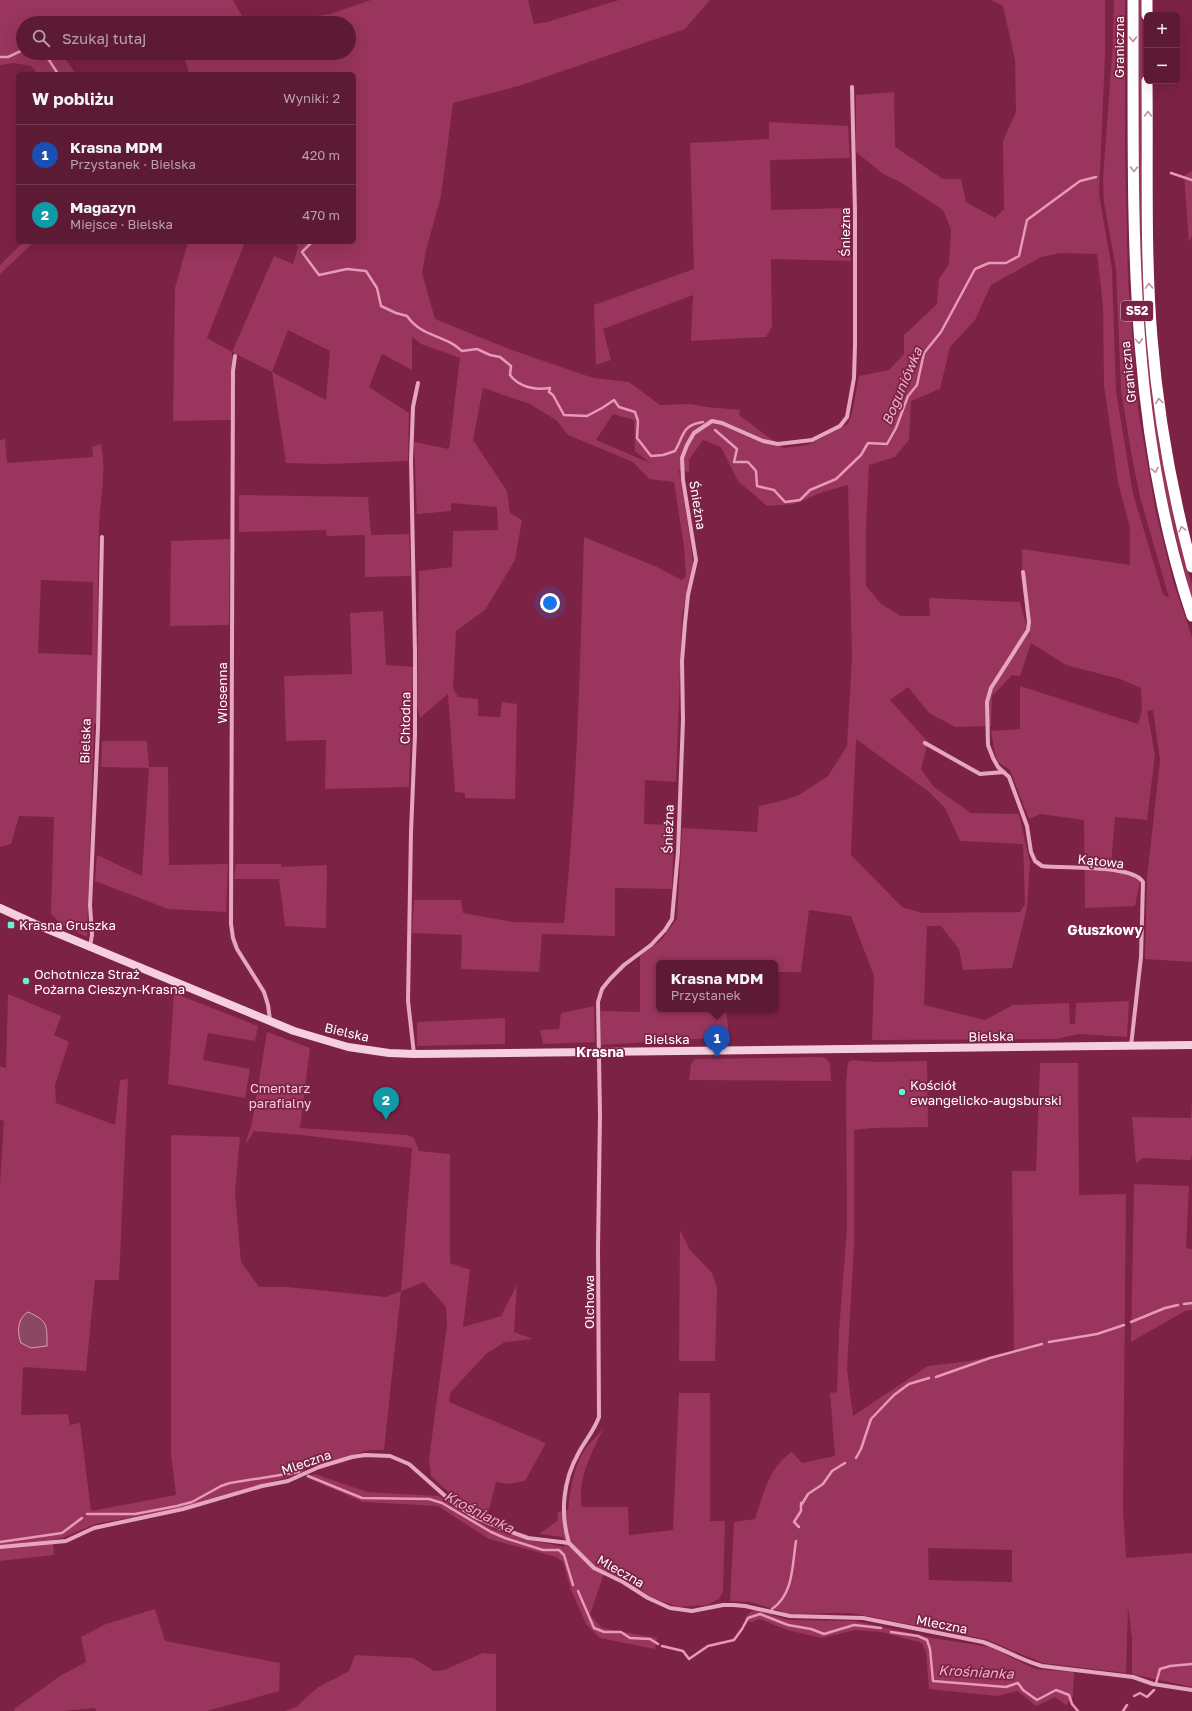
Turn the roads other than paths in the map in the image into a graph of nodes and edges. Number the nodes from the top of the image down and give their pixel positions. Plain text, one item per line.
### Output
1 (1133, 0) edge
2 (1147, 0) edge
3 (1147, 12) edge
4 (1148, 84) edge
5 (852, 87) dead end
6 (235, 356) dead end
7 (418, 383) dead end
8 (102, 537) dead end
9 (1192, 567) edge
10 (1022, 572) dead end
11 (1192, 616) edge
12 (925, 743) dead end
13 (1004, 772) junction
14 (0, 908) edge
15 (90, 946) junction
16 (270, 1021) junction
17 (1192, 1045) edge
18 (1131, 1046) junction
19 (599, 1051) junction
20 (414, 1054) junction
21 (569, 1543) junction
22 (0, 1547) edge
23 (1192, 1690) edge

1 -> 11 highway, Graniczna / S52
2 - 3 highway
9 -> 4 highway, Graniczna / S52
5 - 19 street, Śnieżna
6 - 16 street, Wiosenna
7 - 20 street, Chłodna
8 - 15 street, Bielska
10 - 13 street, Kątowa
12 - 13 street
13 - 18 street, Kątowa
14 - 15 street, Bielska
15 - 16 street, Bielska
16 - 20 street, Bielska
17 - 18 street, Bielska
18 - 19 street, Bielska
19 - 20 street, Bielska
19 - 21 street, Olchowa
21 - 22 street, Mleczna
21 - 23 street, Mleczna

